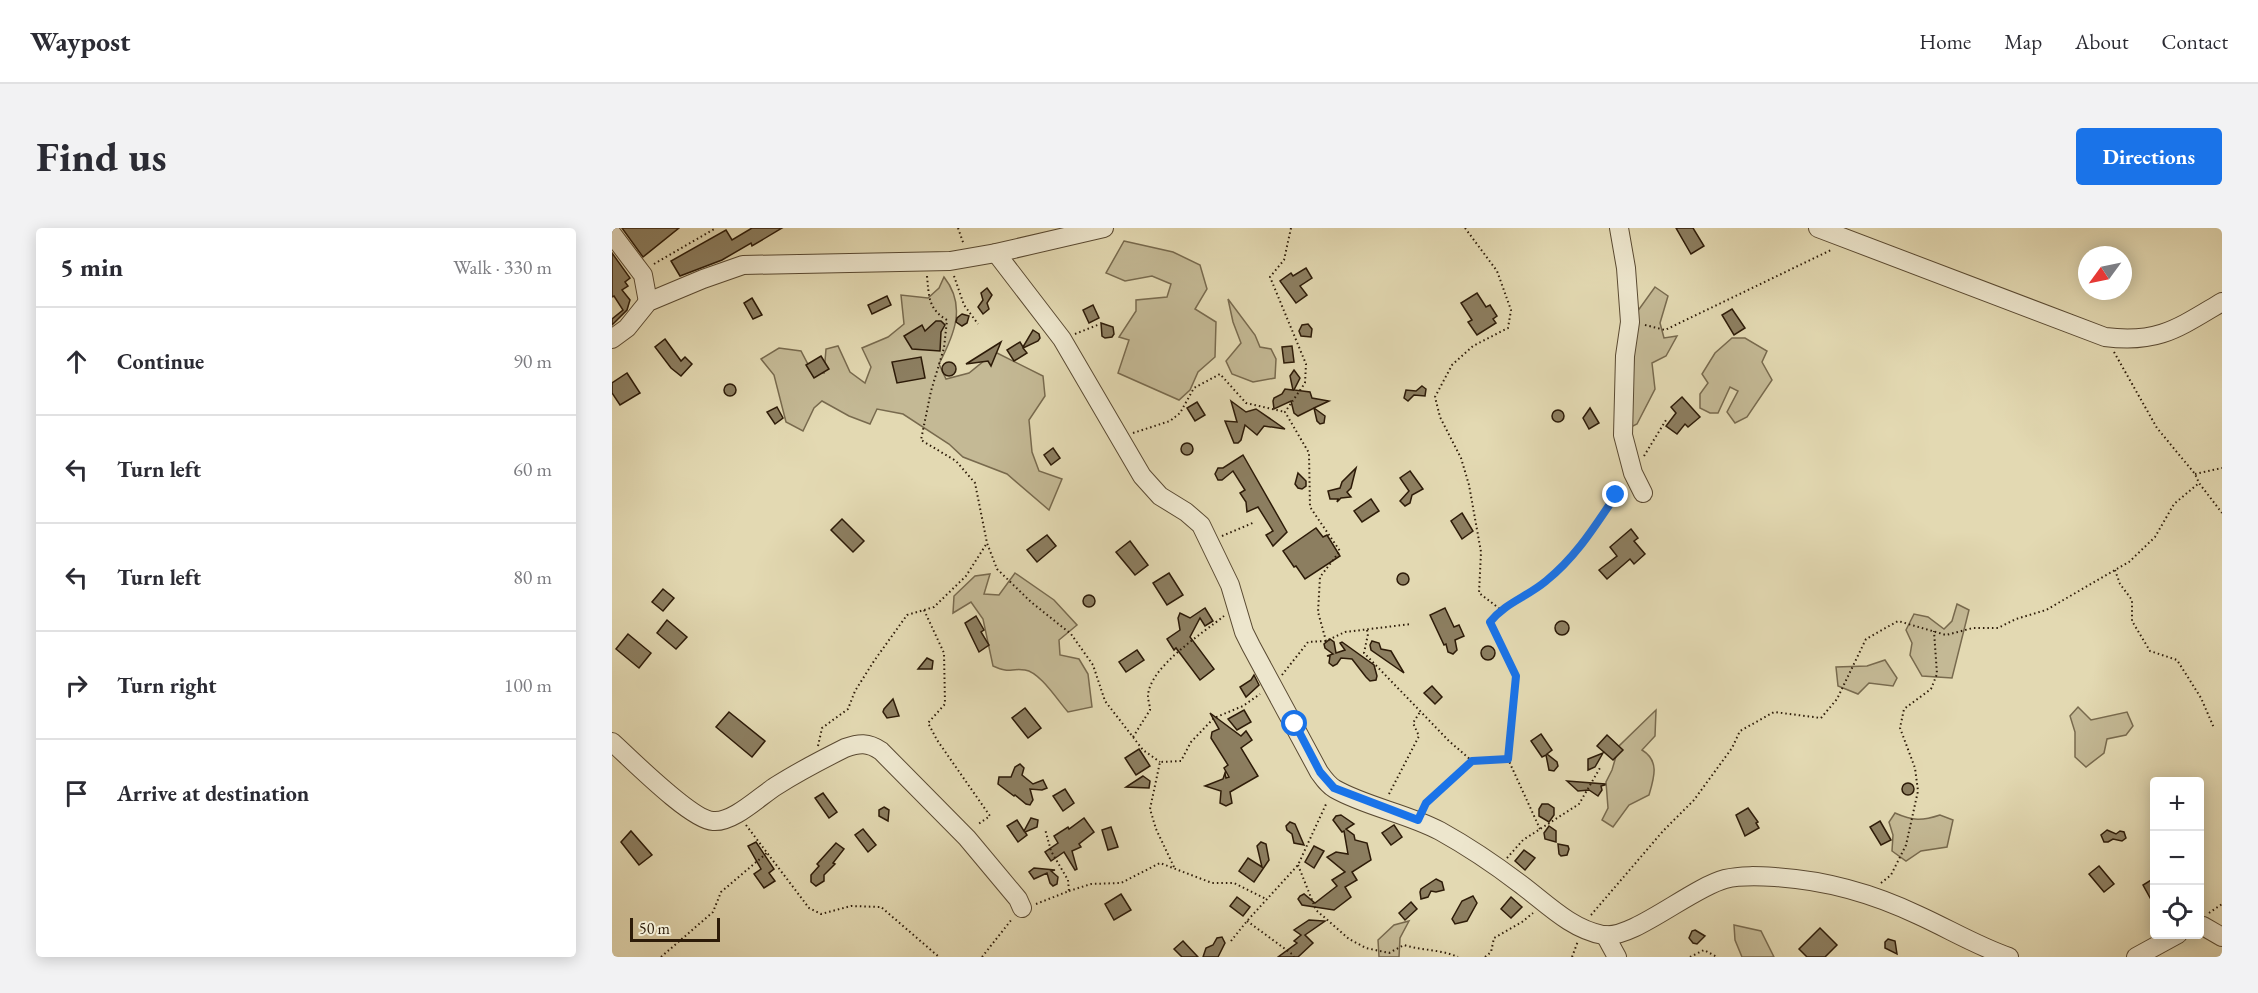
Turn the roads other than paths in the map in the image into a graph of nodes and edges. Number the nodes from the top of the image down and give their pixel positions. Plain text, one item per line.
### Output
1 (1104, 228) edge
2 (1619, 228) edge
3 (1818, 228) edge
4 (612, 234) edge
5 (996, 253) junction
6 (648, 302) junction
7 (2222, 302) edge
8 (612, 339) edge
9 (1643, 493) dead end
10 (612, 742) edge
11 (1022, 908) dead end
12 (2204, 927) edge
13 (1605, 935) junction
14 (2222, 937) edge
15 (2169, 939) edge
16 (1617, 957) edge
17 (2009, 957) edge
18 (2136, 957) edge

1 - 5 street
2 - 9 street
3 - 7 street
4 - 6 street
5 - 6 street
5 - 13 street
6 - 8 street
10 - 11 street
12 - 14 street
13 - 16 street
13 - 17 street
15 - 18 street

